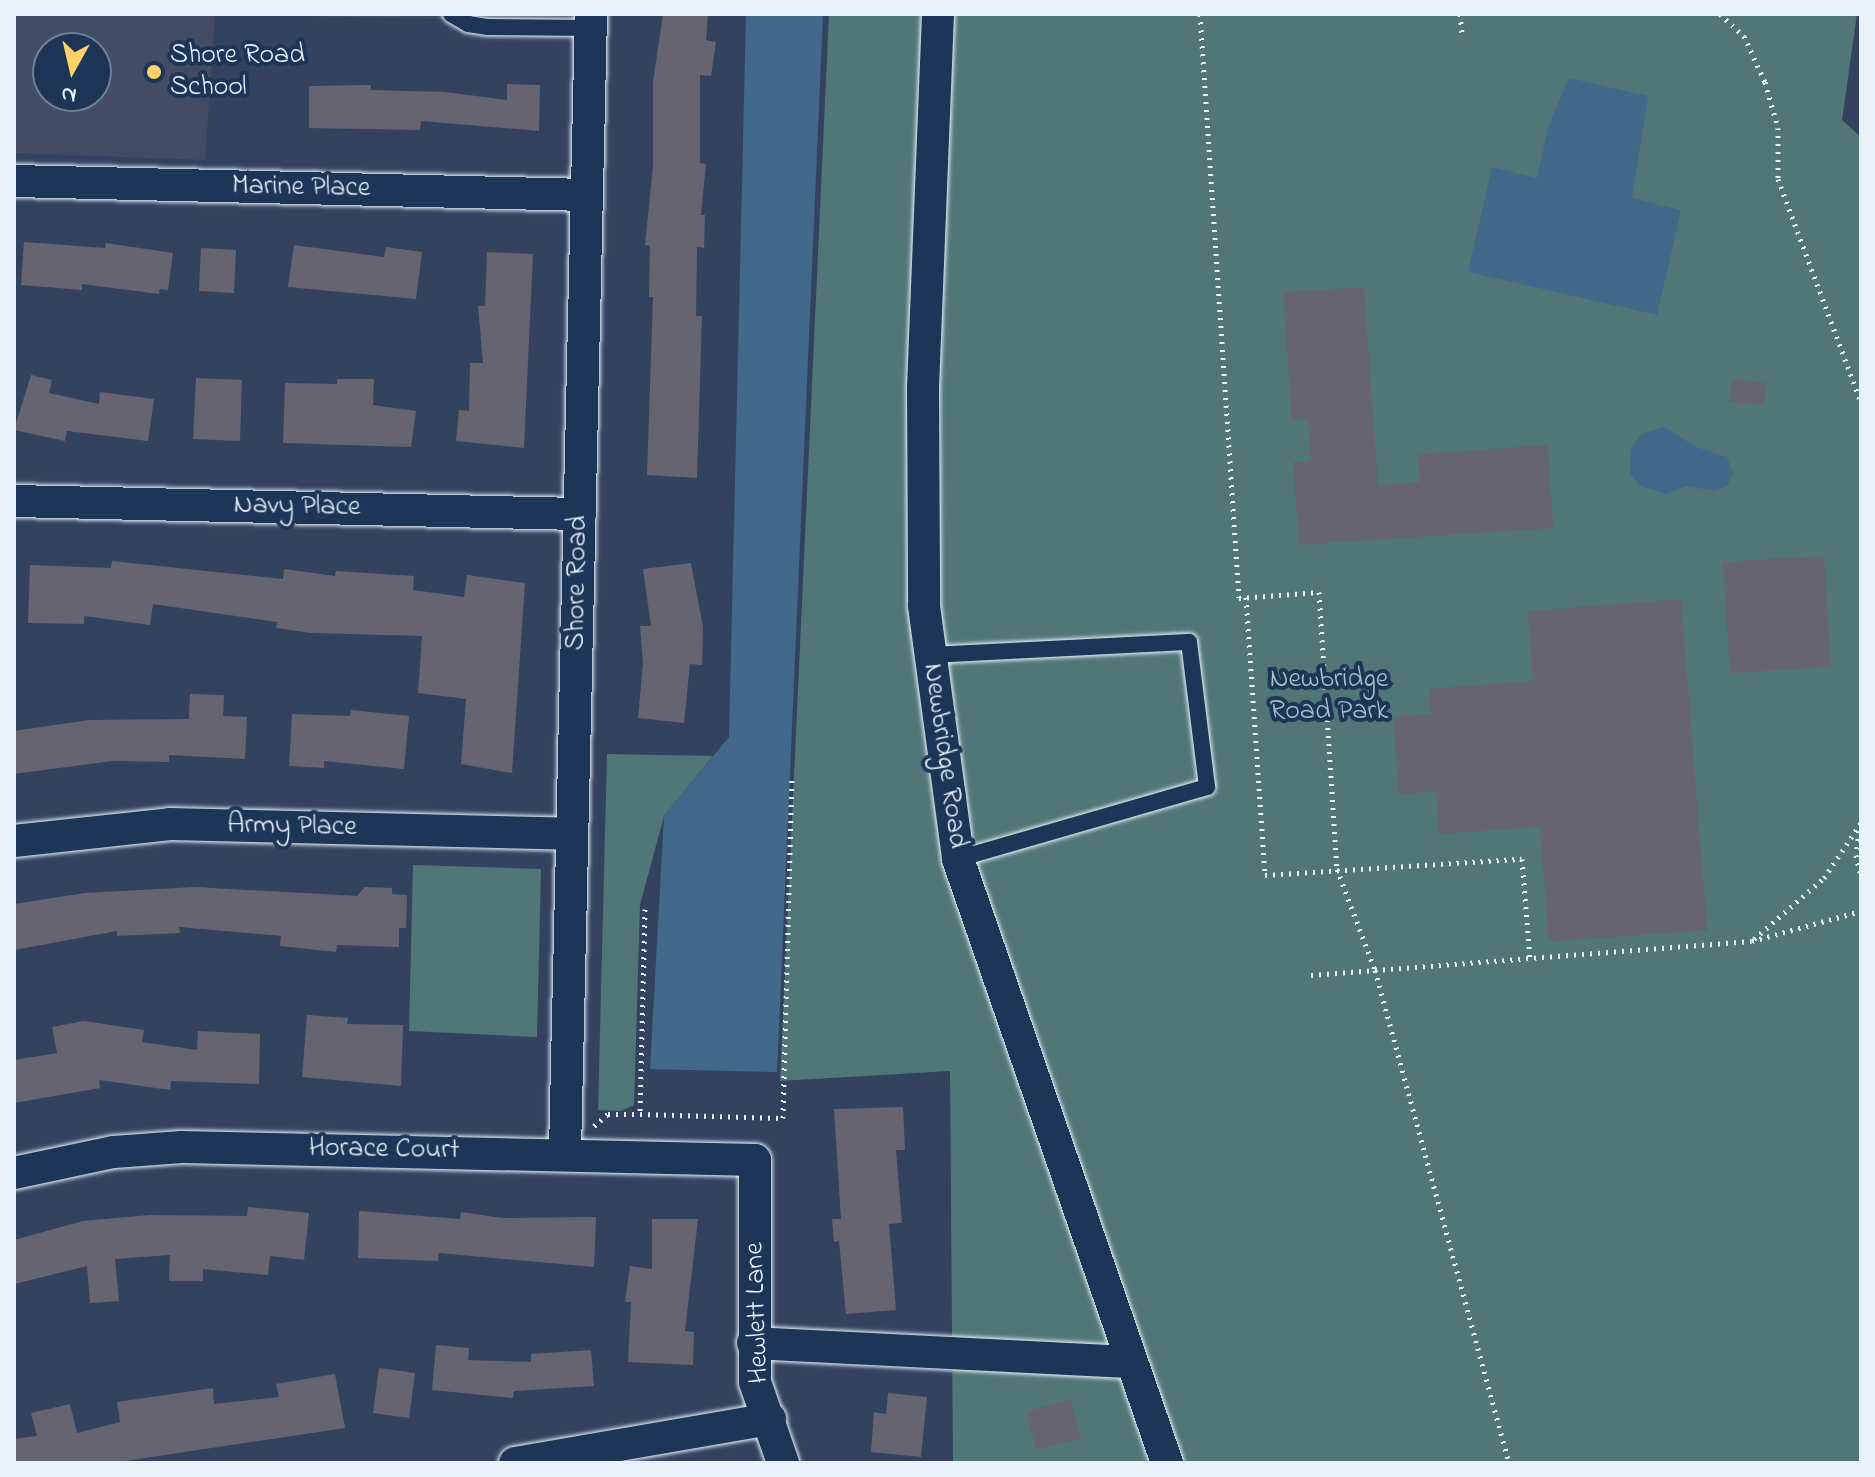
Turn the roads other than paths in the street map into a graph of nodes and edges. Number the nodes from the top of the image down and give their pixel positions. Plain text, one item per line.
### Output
1 (451, 14) edge
2 (938, 14) edge
3 (591, 21) edge
4 (14, 181) edge
5 (587, 195) junction
6 (14, 501) edge
7 (580, 514) junction
8 (929, 655) junction
9 (572, 834) junction
10 (14, 841) edge
11 (958, 859) junction
12 (565, 1152) junction
13 (755, 1160) joint
14 (14, 1173) edge
15 (753, 1343) junction
16 (1132, 1362) junction
17 (770, 1419) junction
18 (515, 1463) edge
19 (783, 1463) edge
20 (1167, 1463) edge

1 - 3 lane
2 - 8 street, Newbridge Road
3 - 5 street, Shore Road
4 - 5 street, Marine Place
5 - 7 street, Shore Road
6 - 7 street, Navy Place
7 - 9 street, Shore Road
8 - 11 street, Newbridge Road
8 - 11 lane
9 - 10 street, Army Place
9 - 12 street, Shore Road
11 - 16 street, Newbridge Road
12 - 13 street, Horace Court
12 - 14 street, Horace Court
13 - 15 street, Hewlett Lane
15 - 16 street
15 - 17 street, Hewlett Lane
16 - 20 street, Newbridge Road
17 - 18 street
17 - 19 street, Hewlett Lane

